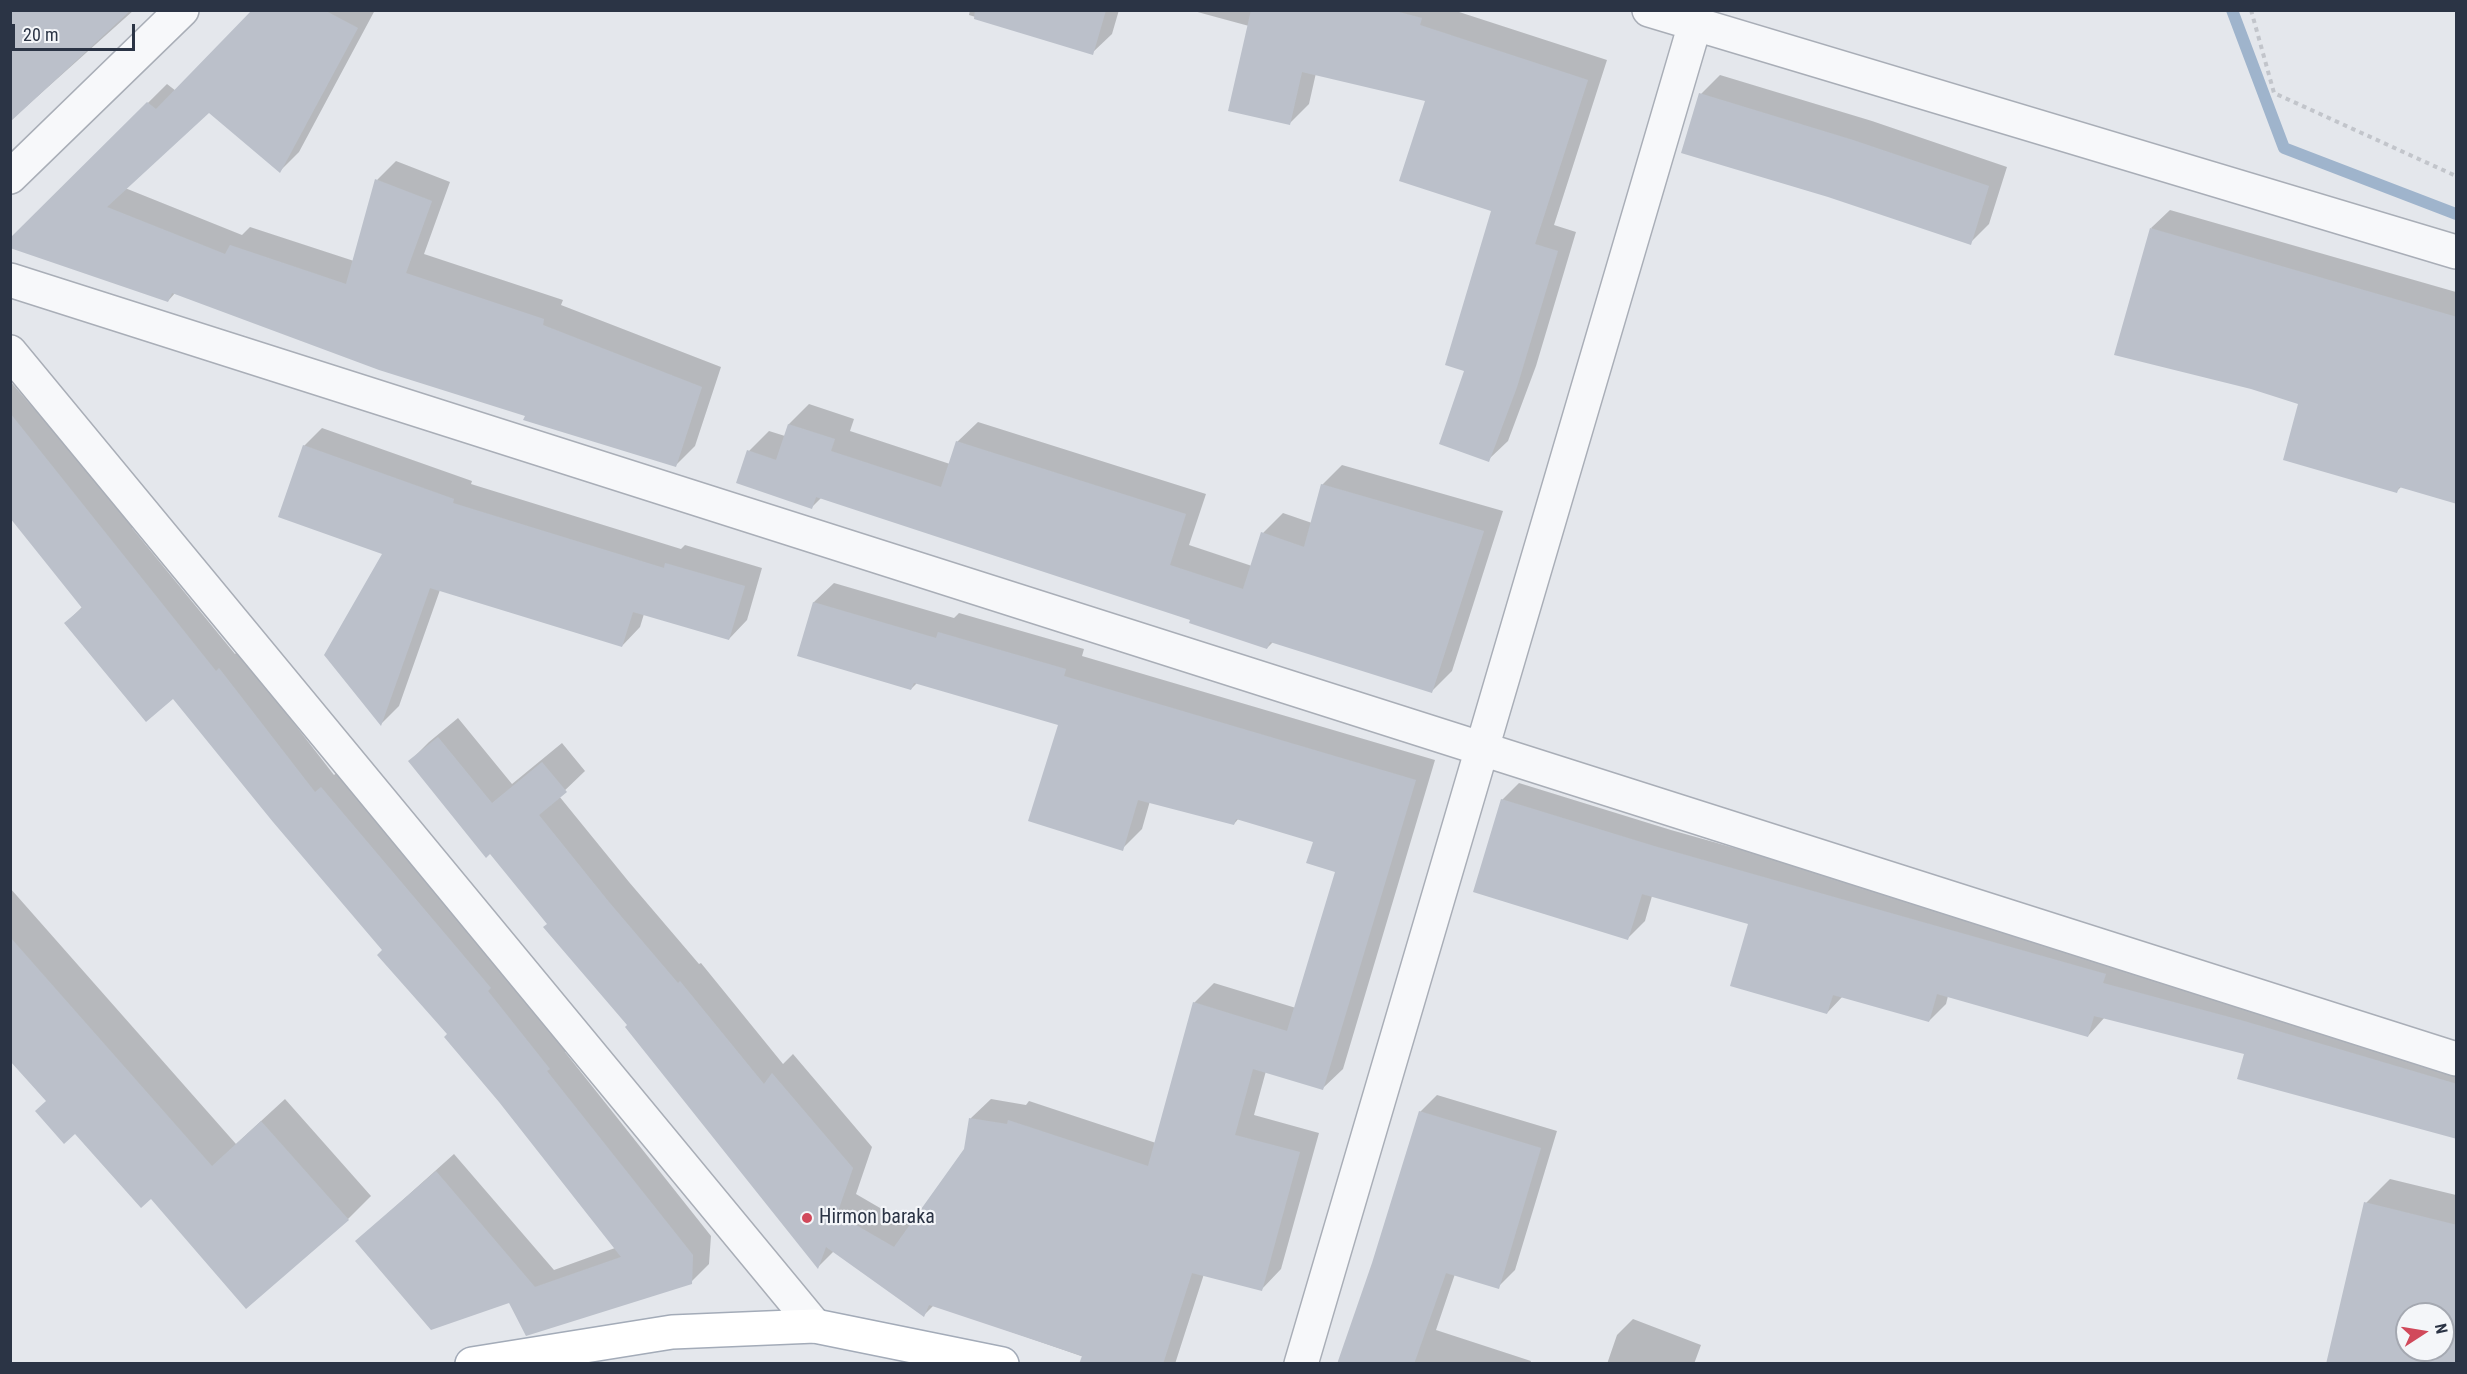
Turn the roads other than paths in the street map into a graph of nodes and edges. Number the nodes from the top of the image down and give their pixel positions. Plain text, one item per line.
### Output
1 (182, 10) edge
2 (1648, 10) edge
3 (1695, 24) junction
4 (10, 177) edge
5 (2457, 252) edge
6 (10, 280) edge
7 (10, 352) edge
8 (1483, 748) junction
9 (2457, 1059) edge
10 (815, 1326) junction
11 (472, 1364) edge
12 (1002, 1364) edge
13 (1301, 1364) edge

1 - 4 street
2 - 3 street
3 - 5 street
3 - 8 street
6 - 8 street
7 - 10 street
8 - 9 street
8 - 13 street
10 - 11 main road
10 - 12 main road

